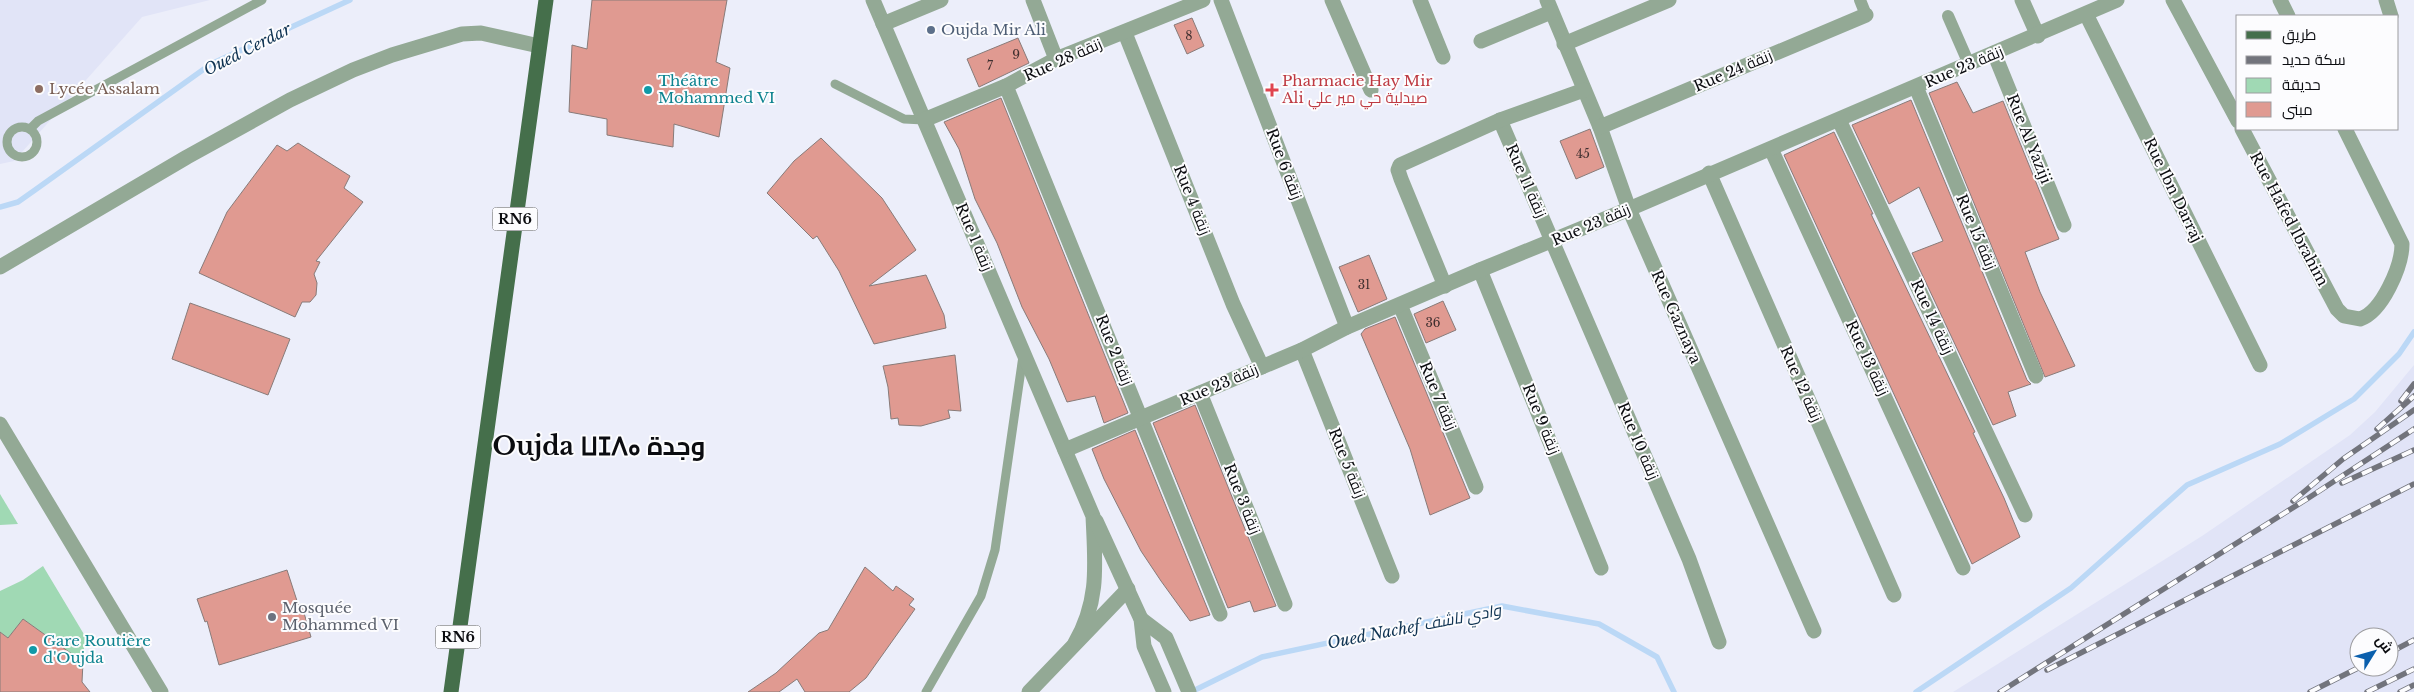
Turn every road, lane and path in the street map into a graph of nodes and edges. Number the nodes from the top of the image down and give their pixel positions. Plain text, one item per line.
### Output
1 (262, 0) edge
2 (546, 0) edge
3 (873, 0) edge
4 (941, 0) edge
5 (1033, 0) edge
6 (1203, 0) edge
7 (1220, 0) edge
8 (1332, 0) edge
9 (1420, 0) edge
10 (1669, 0) edge
11 (1860, 0) edge
12 (2022, 0) edge
13 (2117, 0) edge
14 (2173, 0) edge
15 (2280, 0) edge
16 (2386, 0) edge
17 (1549, 6) edge
18 (2086, 14) junction
19 (1866, 15) joint
20 (2288, 15) edge
21 (2391, 15) edge
22 (1948, 16) dead end
23 (883, 24) junction
24 (1125, 33) junction
25 (2038, 36) junction
26 (1481, 41) dead end
27 (1564, 44) junction
28 (539, 46) junction
29 (1994, 54) junction
30 (1443, 57) dead end
31 (1056, 60) junction
32 (1969, 64) junction
33 (835, 84) dead end
34 (1006, 86) junction
35 (1916, 87) junction
36 (1371, 90) dead end
37 (1584, 90) junction
38 (2236, 117) edge
39 (924, 120) junction
40 (1500, 120) junction
41 (1839, 120) junction
42 (1600, 127) junction
43 (30, 129) dead end
44 (2243, 130) edge
45 (2346, 130) edge
46 (1771, 149) junction
47 (1709, 173) junction
48 (1629, 209) junction
49 (2064, 225) dead end
50 (1552, 241) junction
51 (0, 267) edge
52 (1480, 270) junction
53 (1445, 286) junction
54 (1400, 305) junction
55 (1347, 327) junction
56 (1302, 350) junction
57 (1023, 353) junction
58 (2260, 365) dead end
59 (1262, 367) junction
60 (2036, 376) dead end
61 (1200, 393) junction
62 (1141, 418) junction
63 (0, 424) edge
64 (1065, 450) junction
65 (1476, 487) dead end
66 (2025, 515) dead end
67 (1093, 516) junction
68 (1602, 568) dead end
69 (1963, 568) dead end
70 (1392, 576) dead end
71 (1128, 589) junction
72 (1894, 595) dead end
73 (1285, 604) dead end
74 (1220, 614) dead end
75 (1142, 619) junction
76 (1814, 631) dead end
77 (1719, 642) dead end
78 (1075, 643) junction
79 (450, 691) edge
80 (161, 692) edge
81 (926, 692) edge
82 (1029, 692) edge
83 (1164, 692) edge
84 (1189, 692) edge

1 - 43 lane
2 - 28 main road, RN6
3 - 23 street, Rue زنقة 1
4 - 23 street
5 - 31 street
6 - 24 street, Rue 28 زنقة
7 - 55 street, Rue 6 زنقة
8 - 36 street
9 - 30 street
10 - 27 street
11 - 19 street
12 - 25 street
13 - 18 street, Rue 23 زنقة
14 - 38 street
15 - 20 street
16 - 21 street
17 - 26 street
17 - 27 street, Rue Gaznaya
18 - 25 street, Rue 23 زنقة
18 - 58 street, Rue Ibn Darraj
19 - 42 street, Rue 24 زنقة
22 - 32 street
23 - 39 street, Rue زنقة 1
24 - 31 street, Rue 28 زنقة
24 - 59 street, Rue 4 زنقة
25 - 29 street, Rue 23 زنقة
27 - 37 street, Rue Gaznaya
28 - 51 street
28 - 79 main road, RN6
29 - 32 street, Rue 23 زنقة
29 - 49 street, Rue Al Yaziji
31 - 34 street, Rue 28 زنقة
32 - 35 street, Rue 23 زنقة
33 - 39 lane
34 - 39 street, Rue 28 زنقة
34 - 62 street, Rue 2 زنقة
35 - 41 street, Rue 23 زنقة
35 - 60 street, Rue 15 زنقة
37 - 40 street
37 - 42 street, Rue Gaznaya
39 - 57 street, Rue زنقة 1
40 - 50 street, Rue 11 زنقة
40 - 53 street
41 - 46 street, Rue 23 زنقة
41 - 66 street, Rue 14 زنقة
42 - 48 street, Rue Gaznaya
44 - 45 street, Rue Hafed Ibrahim
46 - 47 street, Rue 23 زنقة
46 - 69 street, Rue 13 زنقة
47 - 48 street, Rue 23 زنقة
47 - 72 street, Rue 12 زنقة
48 - 50 street, Rue 23 زنقة
48 - 76 street, Rue Gaznaya
50 - 52 street, Rue 23 زنقة
50 - 77 street, Rue 10 زنقة
52 - 53 street, Rue 23 زنقة
52 - 68 street, Rue 9 زنقة
53 - 54 street, Rue 23 زنقة
54 - 55 street, Rue 23 زنقة
54 - 65 street, Rue 7 زنقة
55 - 56 street, Rue 23 زنقة
56 - 59 street, Rue 23 زنقة
56 - 70 street, Rue 5 زنقة
57 - 64 street, Rue زنقة 1
57 - 81 lane
59 - 61 street, Rue 23 زنقة
61 - 62 street, Rue 23 زنقة
61 - 73 street, Rue 3 زنقة
62 - 64 street, Rue 23 زنقة
62 - 74 street, Rue 2 زنقة
63 - 80 street
64 - 67 street, Rue زنقة 1
67 - 71 street, Rue زنقة 1
67 - 78 street
71 - 75 street, Rue زنقة 1
71 - 78 street
75 - 83 street
75 - 84 street
78 - 82 street

